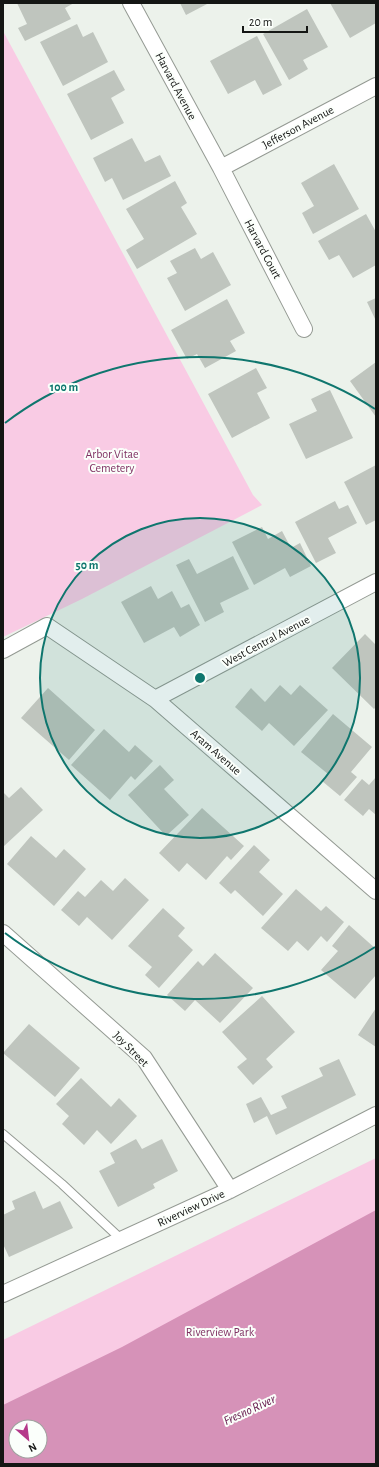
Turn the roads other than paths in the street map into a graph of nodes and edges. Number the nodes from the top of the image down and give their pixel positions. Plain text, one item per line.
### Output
1 (131, 3) edge
2 (376, 86) edge
3 (221, 168) junction
4 (304, 329) dead end
5 (376, 582) edge
6 (3, 650) edge
7 (155, 699) junction
8 (376, 891) edge
9 (3, 933) edge
10 (376, 1115) edge
11 (3, 1134) edge
12 (230, 1190) junction
13 (122, 1240) junction
14 (3, 1294) edge

1 - 3 street, Harvard Avenue
2 - 3 street, Jefferson Avenue
3 - 4 street, Harvard Court
5 - 7 street, West Central Avenue
6 - 7 street, Aram Avenue
7 - 8 street, Aram Avenue
9 - 12 street, Joy Street
10 - 12 street, Riverview Drive
11 - 13 lane
12 - 13 street, Riverview Drive
13 - 14 street, Riverview Drive

